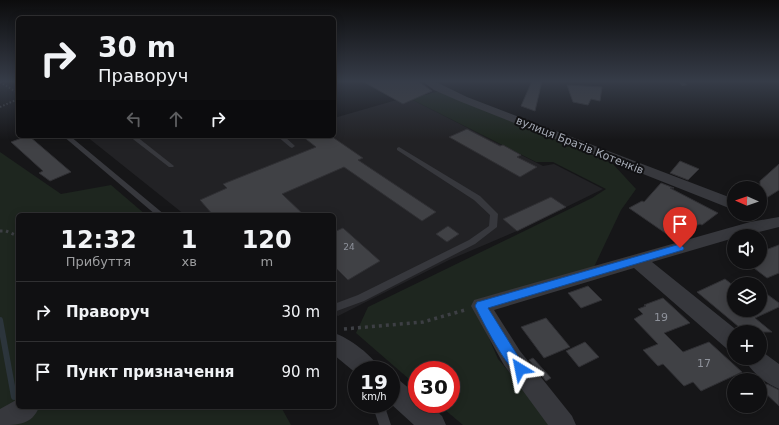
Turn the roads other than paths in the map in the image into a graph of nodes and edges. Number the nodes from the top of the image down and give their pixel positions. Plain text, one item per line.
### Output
1 (469, 101) edge
2 (68, 138) edge
3 (135, 138) edge
4 (282, 138) edge
5 (292, 146) dead end
6 (399, 149) dead end
7 (172, 166) dead end
8 (727, 202) edge
9 (159, 213) edge
10 (767, 217) edge
11 (779, 222) edge
12 (637, 260) junction
13 (336, 307) edge
14 (727, 334) edge
15 (337, 337) edge
16 (360, 361) edge
17 (763, 365) edge
18 (779, 378) edge
19 (400, 396) edge
20 (24, 409) edge
21 (381, 413) edge
22 (0, 423) edge
23 (385, 425) edge
24 (433, 425) edge
25 (563, 425) edge

1 - 8 street, вулиця Братів Котенків
2 - 9 lane
3 - 7 lane
4 - 5 lane
6 - 13 lane
10 - 11 street
11 - 12 street
12 - 14 street
12 - 25 street
15 - 16 street
17 - 18 street
19 - 24 street
20 - 22 street
21 - 23 lane

